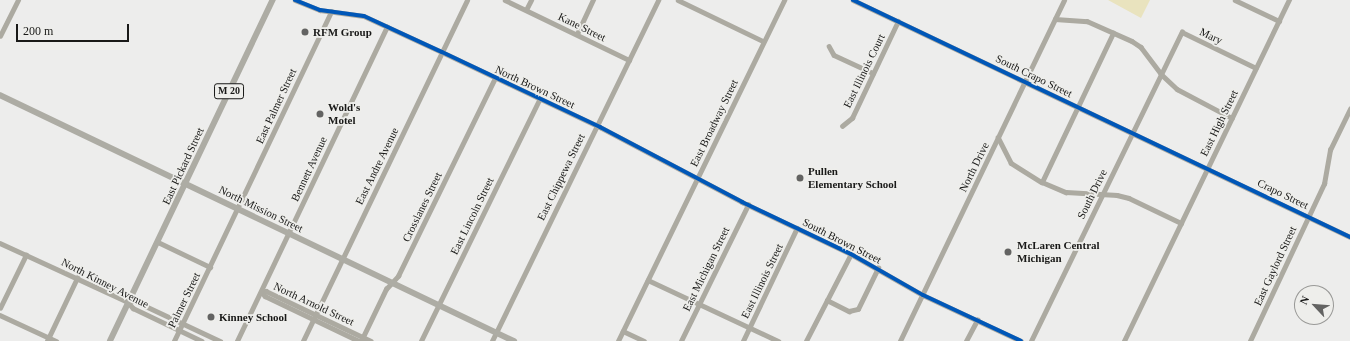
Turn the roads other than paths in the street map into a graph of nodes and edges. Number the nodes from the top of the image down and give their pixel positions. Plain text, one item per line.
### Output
1 (18, 0) edge
2 (273, 0) edge
3 (295, 0) edge
4 (468, 0) edge
5 (505, 0) edge
6 (531, 0) edge
7 (593, 0) edge
8 (658, 0) edge
9 (678, 0) edge
10 (784, 0) edge
11 (853, 0) edge
12 (1064, 0) edge
13 (1235, 0) edge
14 (1288, 0) edge
15 (526, 10) junction
16 (331, 12) junction
17 (1055, 19) junction
18 (898, 21) junction
19 (1278, 21) junction
20 (387, 27) junction
21 (1113, 33) junction
22 (577, 34) junction
23 (0, 36) edge
24 (764, 41) junction
25 (829, 46) dead end
26 (442, 52) junction
27 (1170, 56) joint
28 (629, 60) junction
29 (1256, 68) junction
30 (873, 73) junction
31 (1161, 74) junction
32 (495, 78) junction
33 (1025, 81) junction
34 (0, 95) edge
35 (539, 100) junction
36 (1078, 107) junction
37 (1350, 109) edge
38 (1232, 118) junction
39 (596, 126) junction
40 (842, 126) dead end
41 (1132, 132) junction
42 (998, 137) junction
43 (1208, 167) junction
44 (697, 178) junction
45 (1042, 182) junction
46 (186, 183) junction
47 (1103, 194) junction
48 (748, 205) junction
49 (238, 208) junction
50 (1309, 216) junction
51 (1181, 223) junction
52 (797, 228) junction
53 (289, 234) junction
54 (1350, 237) edge
55 (158, 242) junction
56 (0, 243) edge
57 (850, 254) junction
58 (26, 255) junction
59 (342, 259) junction
60 (210, 267) junction
61 (878, 268) junction
62 (77, 278) junction
63 (648, 280) junction
64 (392, 283) junction
65 (262, 292) junction
66 (923, 295) junction
67 (827, 300) junction
68 (128, 302) junction
69 (699, 304) junction
70 (439, 305) junction
71 (0, 308) edge
72 (0, 315) edge
73 (316, 315) junction
74 (314, 320) junction
75 (977, 320) junction
76 (183, 323) junction
77 (750, 328) junction
78 (179, 330) junction
79 (623, 331) junction
80 (496, 333) junction
81 (48, 339) edge
82 (361, 340) edge
83 (56, 341) edge
84 (110, 341) edge
85 (174, 341) edge
86 (202, 341) edge
87 (220, 341) edge
88 (237, 341) edge
89 (304, 341) edge
90 (371, 341) edge
91 (421, 341) edge
92 (492, 341) edge
93 (514, 341) edge
94 (618, 341) edge
95 (644, 341) edge
96 (681, 341) edge
97 (743, 341) edge
98 (778, 341) edge
99 (806, 341) edge
100 (900, 341) edge
101 (966, 341) edge
102 (1021, 341) edge
103 (1031, 341) edge
104 (1124, 341) edge
105 (1250, 341) edge

1 - 23 street
2 - 46 main road, East Pickard Street / M 20
3 - 16 street, North Brown Street
4 - 26 street, East Andre Avenue
5 - 15 street, Kane Street
6 - 15 street
7 - 22 street
8 - 28 street, East Chippewa Street
9 - 24 street
10 - 24 street, East Broadway Street
11 - 18 street, South Crapo Street
12 - 17 street, North Drive
13 - 19 street
14 - 19 street, East High Street
15 - 22 street, Kane Street
16 - 20 street, North Brown Street
16 - 49 street, East Palmer Street
17 - 21 street
17 - 33 street, North Drive
18 - 30 street, East Illinois Court
18 - 33 street, South Crapo Street
19 - 29 street, East High Street
20 - 26 street, North Brown Street
20 - 53 street, Bennett Avenue
21 - 31 street
21 - 36 street
22 - 28 street, Kane Street
24 - 44 street, East Broadway Street
25 - 30 street
26 - 32 street, North Brown Street
26 - 59 street, East Andre Avenue
27 - 29 street, Mary
27 - 31 street, South Drive
28 - 39 street, East Chippewa Street
29 - 38 street, East High Street
30 - 40 street, East Illinois Court
31 - 38 street
31 - 41 street, South Drive
32 - 35 street, North Brown Street
32 - 64 street, Crosslanes Street
33 - 36 street, South Crapo Street
33 - 42 street, North Drive
34 - 46 main road, North Mission Street
35 - 39 street, North Brown Street
35 - 70 street, East Lincoln Street
36 - 41 street, South Crapo Street
36 - 45 street
37 - 50 street, East Gaylord Street
38 - 43 street, East High Street
39 - 44 street, North Brown Street
39 - 80 street, East Chippewa Street
41 - 43 street, South Crapo Street
41 - 47 street, South Drive
42 - 45 street
42 - 66 street, North Drive
43 - 50 street, Crapo Street
43 - 51 street, East High Street
44 - 48 street, South Brown Street
44 - 63 street, East Broadway Street
45 - 47 street
46 - 49 main road, North Mission Street
46 - 55 main road, East Pickard Street
47 - 51 street
47 - 103 street, South Drive
48 - 52 street, South Brown Street
48 - 69 street, East Michigan Street
49 - 53 main road, North Mission Street
49 - 60 street, East Palmer Street
50 - 54 street, Crapo Street
50 - 105 street, East Gaylord Street
51 - 104 street, East High Street
52 - 57 street, South Brown Street
52 - 77 street, East Illinois Street
53 - 59 main road, North Mission Street
53 - 65 street, Bennett Avenue
55 - 60 street
55 - 68 main road, East Pickard Street
56 - 58 street, North Kinney Avenue
57 - 61 street, South Brown Street
57 - 67 street
58 - 62 street, North Kinney Avenue
58 - 71 street
59 - 64 main road, North Mission Street
59 - 73 street, East Andre Avenue
60 - 76 street, Palmer Street
61 - 66 street, South Brown Street
61 - 67 street
62 - 68 street, North Kinney Avenue
62 - 81 street
63 - 69 street
63 - 79 street, East Broadway Street
64 - 70 main road, North Mission Street
64 - 82 street, Crosslanes Street
65 - 73 street, North Arnold Street
65 - 74 street, North Arnold Street
65 - 88 street, Bennett Avenue
66 - 75 street, South Brown Street
66 - 100 street, North Drive
67 - 99 street
68 - 76 street
68 - 78 street, North Kinney Avenue
68 - 84 main road, East Pickard Street
69 - 77 street
69 - 96 street, East Michigan Street
70 - 80 main road, North Mission Street
70 - 91 street, East Lincoln Street
72 - 81 street
73 - 74 street, East Andre Avenue
73 - 82 street, North Arnold Street
74 - 82 street, North Arnold Street
74 - 89 street, East Andre Avenue
75 - 101 street
75 - 102 street, South Brown Street
76 - 78 street, Palmer Street
76 - 87 street
77 - 97 street, East Illinois Street
77 - 98 street
78 - 85 street, Palmer Street
78 - 86 street, North Kinney Avenue
79 - 94 street, East Broadway Street
79 - 95 street
80 - 92 street, East Chippewa Street
80 - 93 main road, North Mission Street
81 - 83 street
82 - 90 street, North Arnold Street

